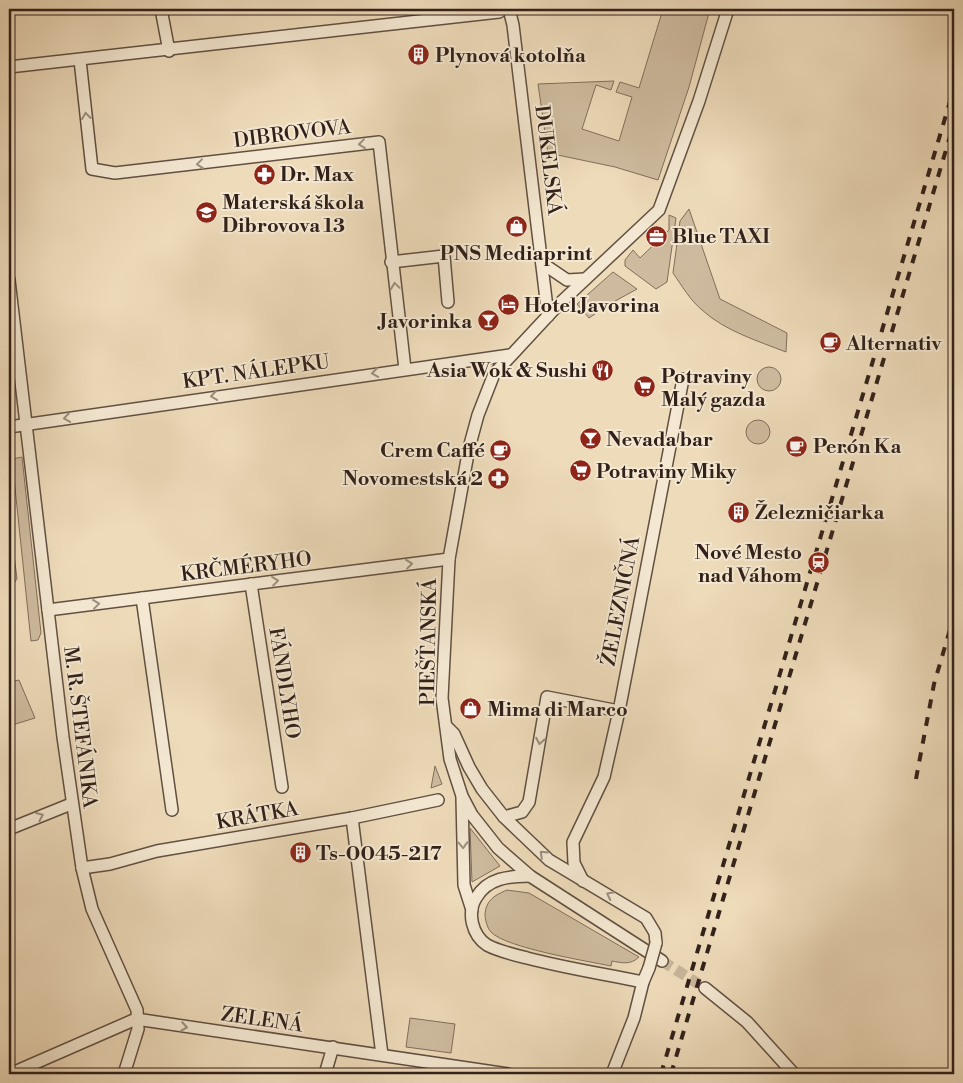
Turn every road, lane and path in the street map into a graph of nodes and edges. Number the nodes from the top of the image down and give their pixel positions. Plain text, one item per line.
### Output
1 (161, 9) edge
2 (503, 9) edge
3 (509, 9) edge
4 (728, 9) edge
5 (168, 51) junction
6 (80, 60) junction
7 (9, 67) edge
8 (391, 262) junction
9 (542, 263) junction
10 (9, 280) edge
11 (585, 280) junction
12 (448, 302) dead end
13 (548, 316) junction
14 (510, 355) junction
15 (405, 369) junction
16 (683, 379) dead end
17 (27, 425) junction
18 (9, 426) edge
19 (448, 559) junction
20 (251, 584) junction
21 (142, 598) junction
22 (48, 610) junction
23 (619, 711) junction
24 (446, 726) junction
25 (282, 787) dead end
26 (462, 796) junction
27 (438, 800) dead end
28 (72, 804) junction
29 (172, 810) dead end
30 (504, 817) junction
31 (352, 818) junction
32 (9, 829) edge
33 (82, 868) junction
34 (530, 876) junction
35 (583, 881) junction
36 (472, 910) junction
37 (662, 961) tunnel mouth
38 (643, 982) junction
39 (705, 988) tunnel mouth
40 (136, 1019) junction
41 (333, 1047) junction
42 (382, 1055) junction
43 (10, 1074) edge
44 (124, 1074) edge
45 (324, 1074) edge
46 (508, 1074) edge
47 (612, 1074) edge
48 (794, 1074) edge

1 - 5 street
2 - 5 street
3 - 9 street, DUKELSKÁ
4 - 11 street, PIEŠŤANSKÁ
5 - 6 street
6 - 7 street
8 -> 6 street, DIBROVOVA
8 - 12 street
15 -> 8 street, DIBROVOVA
9 - 11 street
9 - 13 street, DUKELSKÁ
10 - 17 street, M. R. ŠTEFÁNIKA
11 - 13 street, PIEŠŤANSKÁ
13 - 14 street, PIEŠŤANSKÁ
14 - 15 street, KPT. NÁLEPKU
14 - 19 street, PIEŠŤANSKÁ
15 -> 17 street, KPT. NÁLEPKU
16 - 23 street, ŽELEZNIČNÁ
17 - 18 street, KPT. NÁLEPKU
17 - 22 street, M. R. ŠTEFÁNIKA
20 -> 19 street, KRČMÉRYHO
19 - 24 street, PIEŠŤANSKÁ
20 - 21 street, KRČMÉRYHO
20 - 25 street, FÁNDLYHO
22 -> 21 street, KRČMÉRYHO
21 - 29 street
22 - 28 street, M. R. ŠTEFÁNIKA
23 -> 30 street
23 - 35 street, ŽELEZNIČNÁ
24 - 26 street, PIEŠŤANSKÁ
24 - 30 street
26 - 34 street, PIEŠŤANSKÁ
26 -> 36 street
27 - 31 street, KRÁTKA
32 -> 28 street
28 - 33 street, M. R. ŠTEFÁNIKA
35 -> 30 street
31 - 33 street, KRÁTKA
31 - 42 street
33 - 40 street, M. R. ŠTEFÁNIKA
34 - 36 street
34 - 37 street, PIEŠŤANSKÁ
38 -> 35 street, bridge
36 - 38 street
38 - 47 street
39 - 48 street
40 -> 41 street, ZELENÁ
40 - 43 street
40 - 44 street, M. R. ŠTEFÁNIKA
41 - 42 street, ZELENÁ
41 - 45 street
42 - 46 street, ZELENÁ

